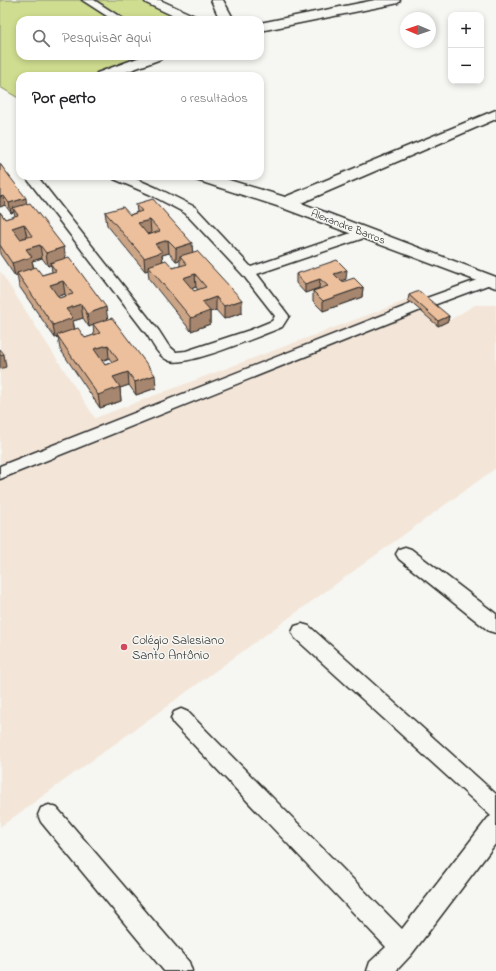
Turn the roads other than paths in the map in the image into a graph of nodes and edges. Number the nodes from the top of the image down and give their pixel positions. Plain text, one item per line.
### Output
1 (87, 0) edge
2 (150, 0) edge
3 (217, 0) edge
4 (394, 0) edge
5 (113, 16) edge
6 (184, 16) edge
7 (225, 16) edge
8 (264, 26) edge
9 (145, 60) edge
10 (113, 72) edge
11 (496, 114) edge
12 (34, 180) edge
13 (128, 180) edge
14 (212, 180) edge
15 (286, 203) junction
16 (365, 233) junction
17 (248, 272) junction
18 (492, 281) edge
19 (0, 473) edge
20 (405, 554) dead end
21 (496, 625) edge
22 (302, 632) dead end
23 (181, 718) dead end
24 (496, 808) edge
25 (49, 815) dead end
26 (496, 825) edge
27 (403, 947) junction
28 (180, 971) edge
29 (379, 971) edge

1 - 5 lane
2 - 6 street
3 - 7 street
4 - 8 street
9 - 10 street
11 - 15 street
12 - 17 lane
13 - 17 lane
14 - 15 street, Alexandre Barros
15 - 16 street, Alexandre Barros
16 - 17 lane
16 - 18 street, Alexandre Barros
18 - 19 lane
20 - 21 lane
22 - 24 lane
23 - 27 lane
25 - 28 lane
26 - 27 lane
27 - 29 lane

